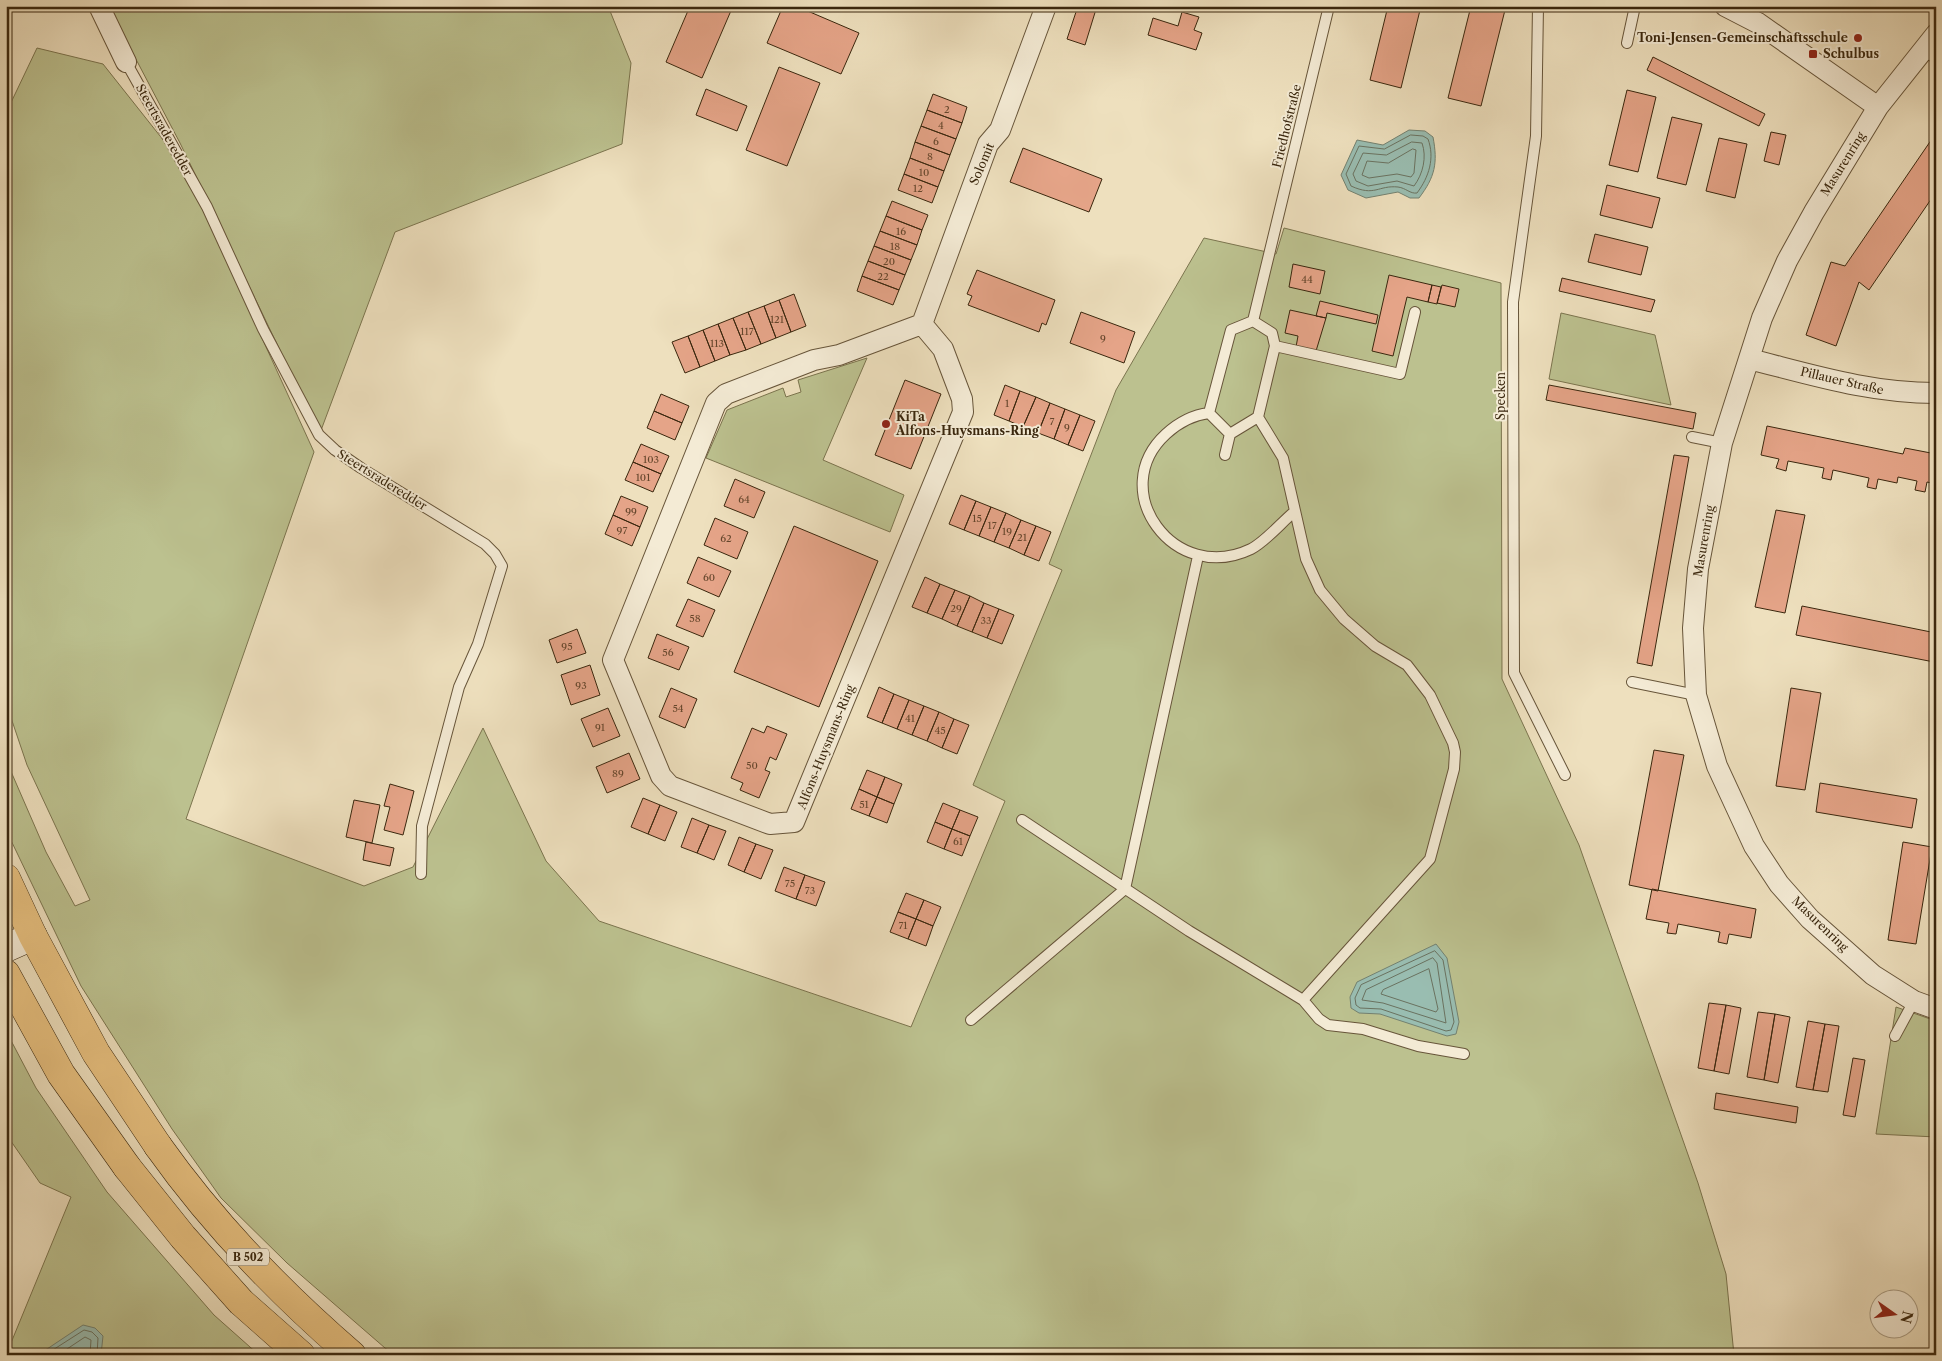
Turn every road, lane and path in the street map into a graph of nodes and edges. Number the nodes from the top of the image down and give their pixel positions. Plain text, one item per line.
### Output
1 (99, 6) edge
2 (1046, 6) edge
3 (1329, 6) edge
4 (1538, 6) edge
5 (1636, 6) edge
6 (1725, 6) edge
7 (1936, 34) edge
8 (1627, 43) dead end
9 (1928, 54) edge
10 (126, 62) joint
11 (1878, 107) junction
12 (1415, 312) dead end
13 (1253, 322) junction
14 (922, 324) junction
15 (1275, 346) junction
16 (1749, 359) junction
17 (1936, 392) edge
18 (1209, 413) junction
19 (1258, 417) junction
20 (1230, 434) junction
21 (1692, 437) dead end
22 (1722, 443) junction
23 (1225, 454) dead end
24 (1294, 512) junction
25 (1198, 556) junction
26 (1632, 682) dead end
27 (1696, 695) junction
28 (1566, 775) dead end
29 (1022, 820) dead end
30 (421, 874) dead end
31 (6, 878) edge
32 (1125, 889) junction
33 (33, 936) junction
34 (6, 948) edge
35 (6, 974) edge
36 (1302, 1000) junction
37 (1914, 1002) junction
38 (1936, 1008) edge
39 (971, 1020) dead end
40 (1895, 1036) dead end
41 (1464, 1054) dead end
42 (301, 1355) edge
43 (352, 1355) edge

1 - 10 street, Steertsraderedder
2 - 14 street, Solomit
3 - 13 lane, Friedhofstraße
4 - 28 lane, Specken
5 - 8 lane
6 - 11 street
7 - 9 street, Masurenring
9 - 11 street, Masurenring
10 - 30 lane, Steertsraderedder
11 - 16 street, Masurenring
12 - 15 lane
13 - 15 lane
13 - 18 lane
14 - 14 street, Alfons-Huysmans-Ring
15 - 19 lane
16 - 17 street, Pillauer Straße
16 - 22 street, Masurenring
18 - 20 lane
18 - 25 lane
19 - 20 lane
19 - 24 lane
20 - 23 lane
21 - 22 lane
22 - 27 street, Masurenring
24 - 25 lane
24 - 36 lane
25 - 32 lane
26 - 27 lane
27 - 37 street, Masurenring
29 - 32 lane
31 - 33 main road, B 502
32 - 36 lane
32 - 39 lane
33 - 34 main road
33 - 43 main road, B 502
35 - 42 main road, B 502
36 - 41 lane
37 - 38 street, Masurenring
37 - 40 lane

